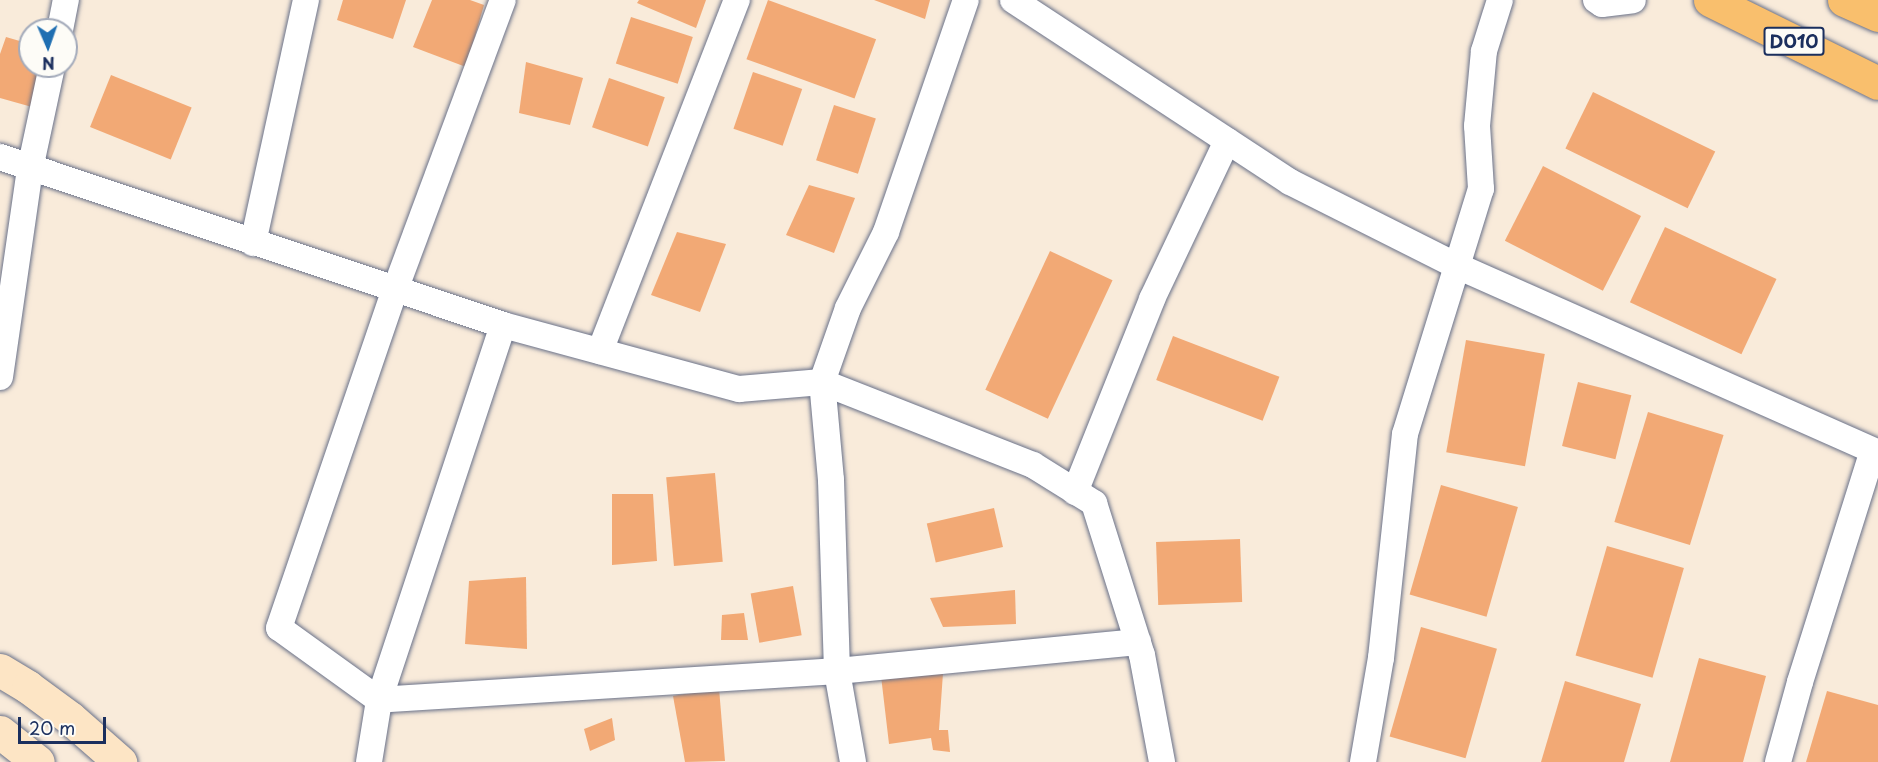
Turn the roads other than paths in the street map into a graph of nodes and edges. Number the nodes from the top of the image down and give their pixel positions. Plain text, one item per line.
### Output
1 (66, 0) edge
2 (306, 0) edge
3 (503, 0) edge
4 (737, 0) edge
5 (966, 0) edge
6 (1013, 0) edge
7 (1500, 0) edge
8 (1596, 0) edge
9 (1633, 0) edge
10 (1710, 0) edge
11 (1844, 0) edge
12 (1878, 15) edge
13 (62, 18) edge
14 (49, 78) edge
15 (1878, 83) edge
16 (1227, 141) junction
17 (0, 157) edge
18 (30, 169) junction
19 (253, 243) junction
20 (1457, 266) junction
21 (395, 290) junction
22 (503, 325) junction
23 (600, 351) junction
24 (0, 377) edge
25 (822, 381) junction
26 (1876, 452) edge
27 (1075, 492) junction
28 (1138, 642) junction
29 (0, 670) edge
30 (837, 671) junction
31 (379, 700) junction
32 (0, 732) edge
33 (38, 762) edge
34 (120, 762) edge
35 (369, 762) edge
36 (853, 762) edge
37 (1162, 762) edge
38 (1363, 762) edge
39 (1778, 762) edge

1 - 13 street
2 - 19 street
3 - 21 street
4 - 23 street
5 - 25 street
6 - 16 street
7 - 20 street
8 - 9 street
10 - 15 highway, D010
11 - 12 highway
14 - 18 street
16 - 20 street
16 - 27 street
17 - 18 street
18 - 19 street
18 - 24 street
19 - 21 street
20 - 26 street
20 - 38 street
21 - 22 street
21 - 31 street
22 - 23 street
22 - 31 street
23 - 25 street
25 - 27 street
25 - 30 street
26 - 39 street
27 - 28 street
28 - 30 street
28 - 37 street
29 - 34 main road
30 - 31 street
30 - 36 street
31 - 35 street
32 - 33 main road

